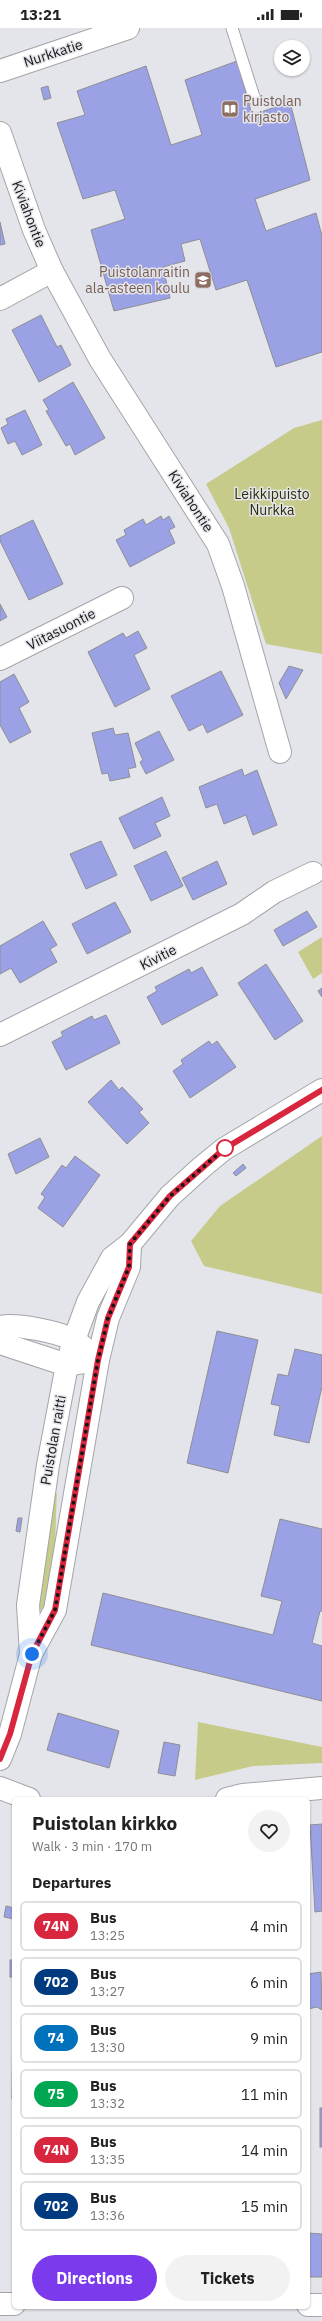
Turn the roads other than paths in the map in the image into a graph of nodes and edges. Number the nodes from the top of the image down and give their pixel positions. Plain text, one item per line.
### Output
1 (128, 28) edge
2 (232, 28) edge
3 (0, 71) edge
4 (255, 100) dead end
5 (0, 133) edge
6 (52, 271) junction
7 (0, 299) edge
8 (122, 598) dead end
9 (0, 659) edge
10 (280, 752) dead end
11 (313, 873) dead end
12 (0, 1035) edge
13 (322, 1090) edge
14 (130, 1244) junction
15 (0, 1327) edge
16 (74, 1340) junction
17 (0, 1342) edge
18 (98, 1360) junction
19 (67, 1365) junction
20 (32, 1654) junction
21 (0, 1759) edge
22 (0, 1788) edge
23 (322, 1788) edge
24 (24, 1797) edge
25 (235, 1797) edge
26 (0, 2304) edge
27 (12, 2304) edge
28 (310, 2305) edge
29 (322, 2305) edge

1 - 3 street, Nurkkatie
2 - 4 lane
5 - 6 street, Kiviahontie
6 - 7 street
6 - 10 street, Kiviahontie
8 - 9 street, Viitasuontie
11 - 12 street, Kivitie
13 - 14 street, Puistolan raitti
14 - 16 street, Puistolan raitti
14 - 18 street, Puistolan raitti
15 - 16 street
16 - 18 street
16 - 19 street, Puistolan raitti
17 - 19 street
18 - 19 street
18 - 20 street, Puistolan raitti
19 - 20 street, Puistolan raitti
20 - 21 street, Puistolan raitti
22 - 24 street
23 - 25 street
26 - 27 street
28 - 29 street

